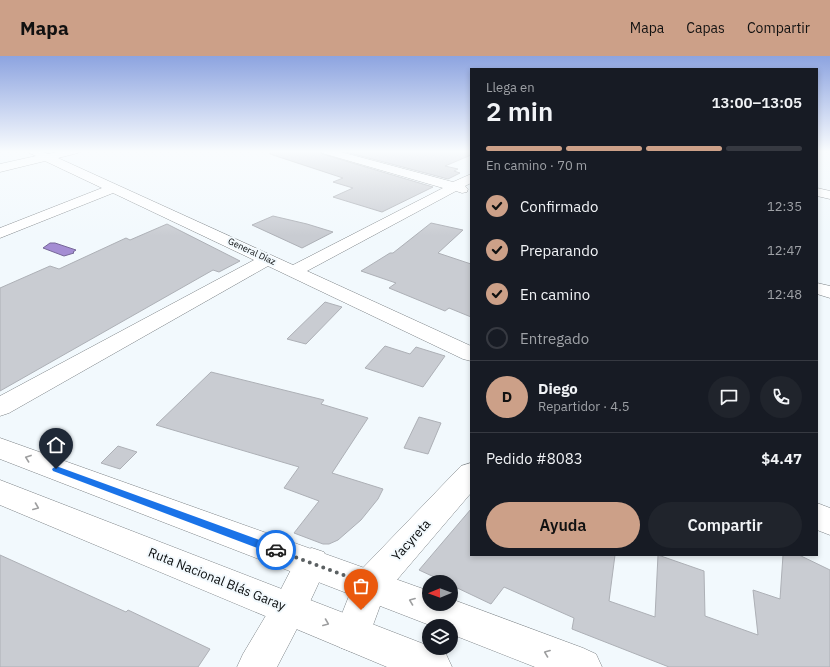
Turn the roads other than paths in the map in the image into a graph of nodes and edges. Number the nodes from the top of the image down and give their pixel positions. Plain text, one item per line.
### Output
1 (96, 180) edge
2 (430, 180) edge
3 (468, 180) edge
4 (454, 186) junction
5 (114, 188) junction
6 (470, 191) edge
7 (818, 192) edge
8 (830, 195) edge
9 (0, 234) edge
10 (268, 258) junction
11 (294, 271) junction
12 (818, 288) edge
13 (830, 292) edge
14 (470, 354) edge
15 (0, 407) edge
16 (0, 448) edge
17 (470, 475) edge
18 (0, 492) edge
19 (818, 516) edge
20 (830, 522) edge
21 (312, 564) junction
22 (370, 585) junction
23 (289, 609) junction
24 (352, 634) junction
25 (256, 667) edge
26 (434, 667) edge
27 (583, 667) edge

1 - 5 main road, General Díaz
2 - 4 main road
3 - 4 main road
4 - 6 main road
4 - 11 main road
5 - 9 main road
5 - 10 main road, General Díaz
7 - 8 main road
10 - 11 main road, General Díaz
10 - 15 main road
11 - 14 main road, General Díaz
12 - 13 main road
21 -> 16 main road
17 - 22 main road, Yacyreta
18 -> 23 main road, Ruta Nacional Blás Garay
19 - 20 main road
21 - 22 main road
21 - 23 main road
22 - 24 main road, Yacyreta
27 -> 22 main road
23 -> 24 main road, Ruta Nacional Blás Garay
23 - 25 main road
24 - 26 main road, Ruta Nacional Blás Garay

